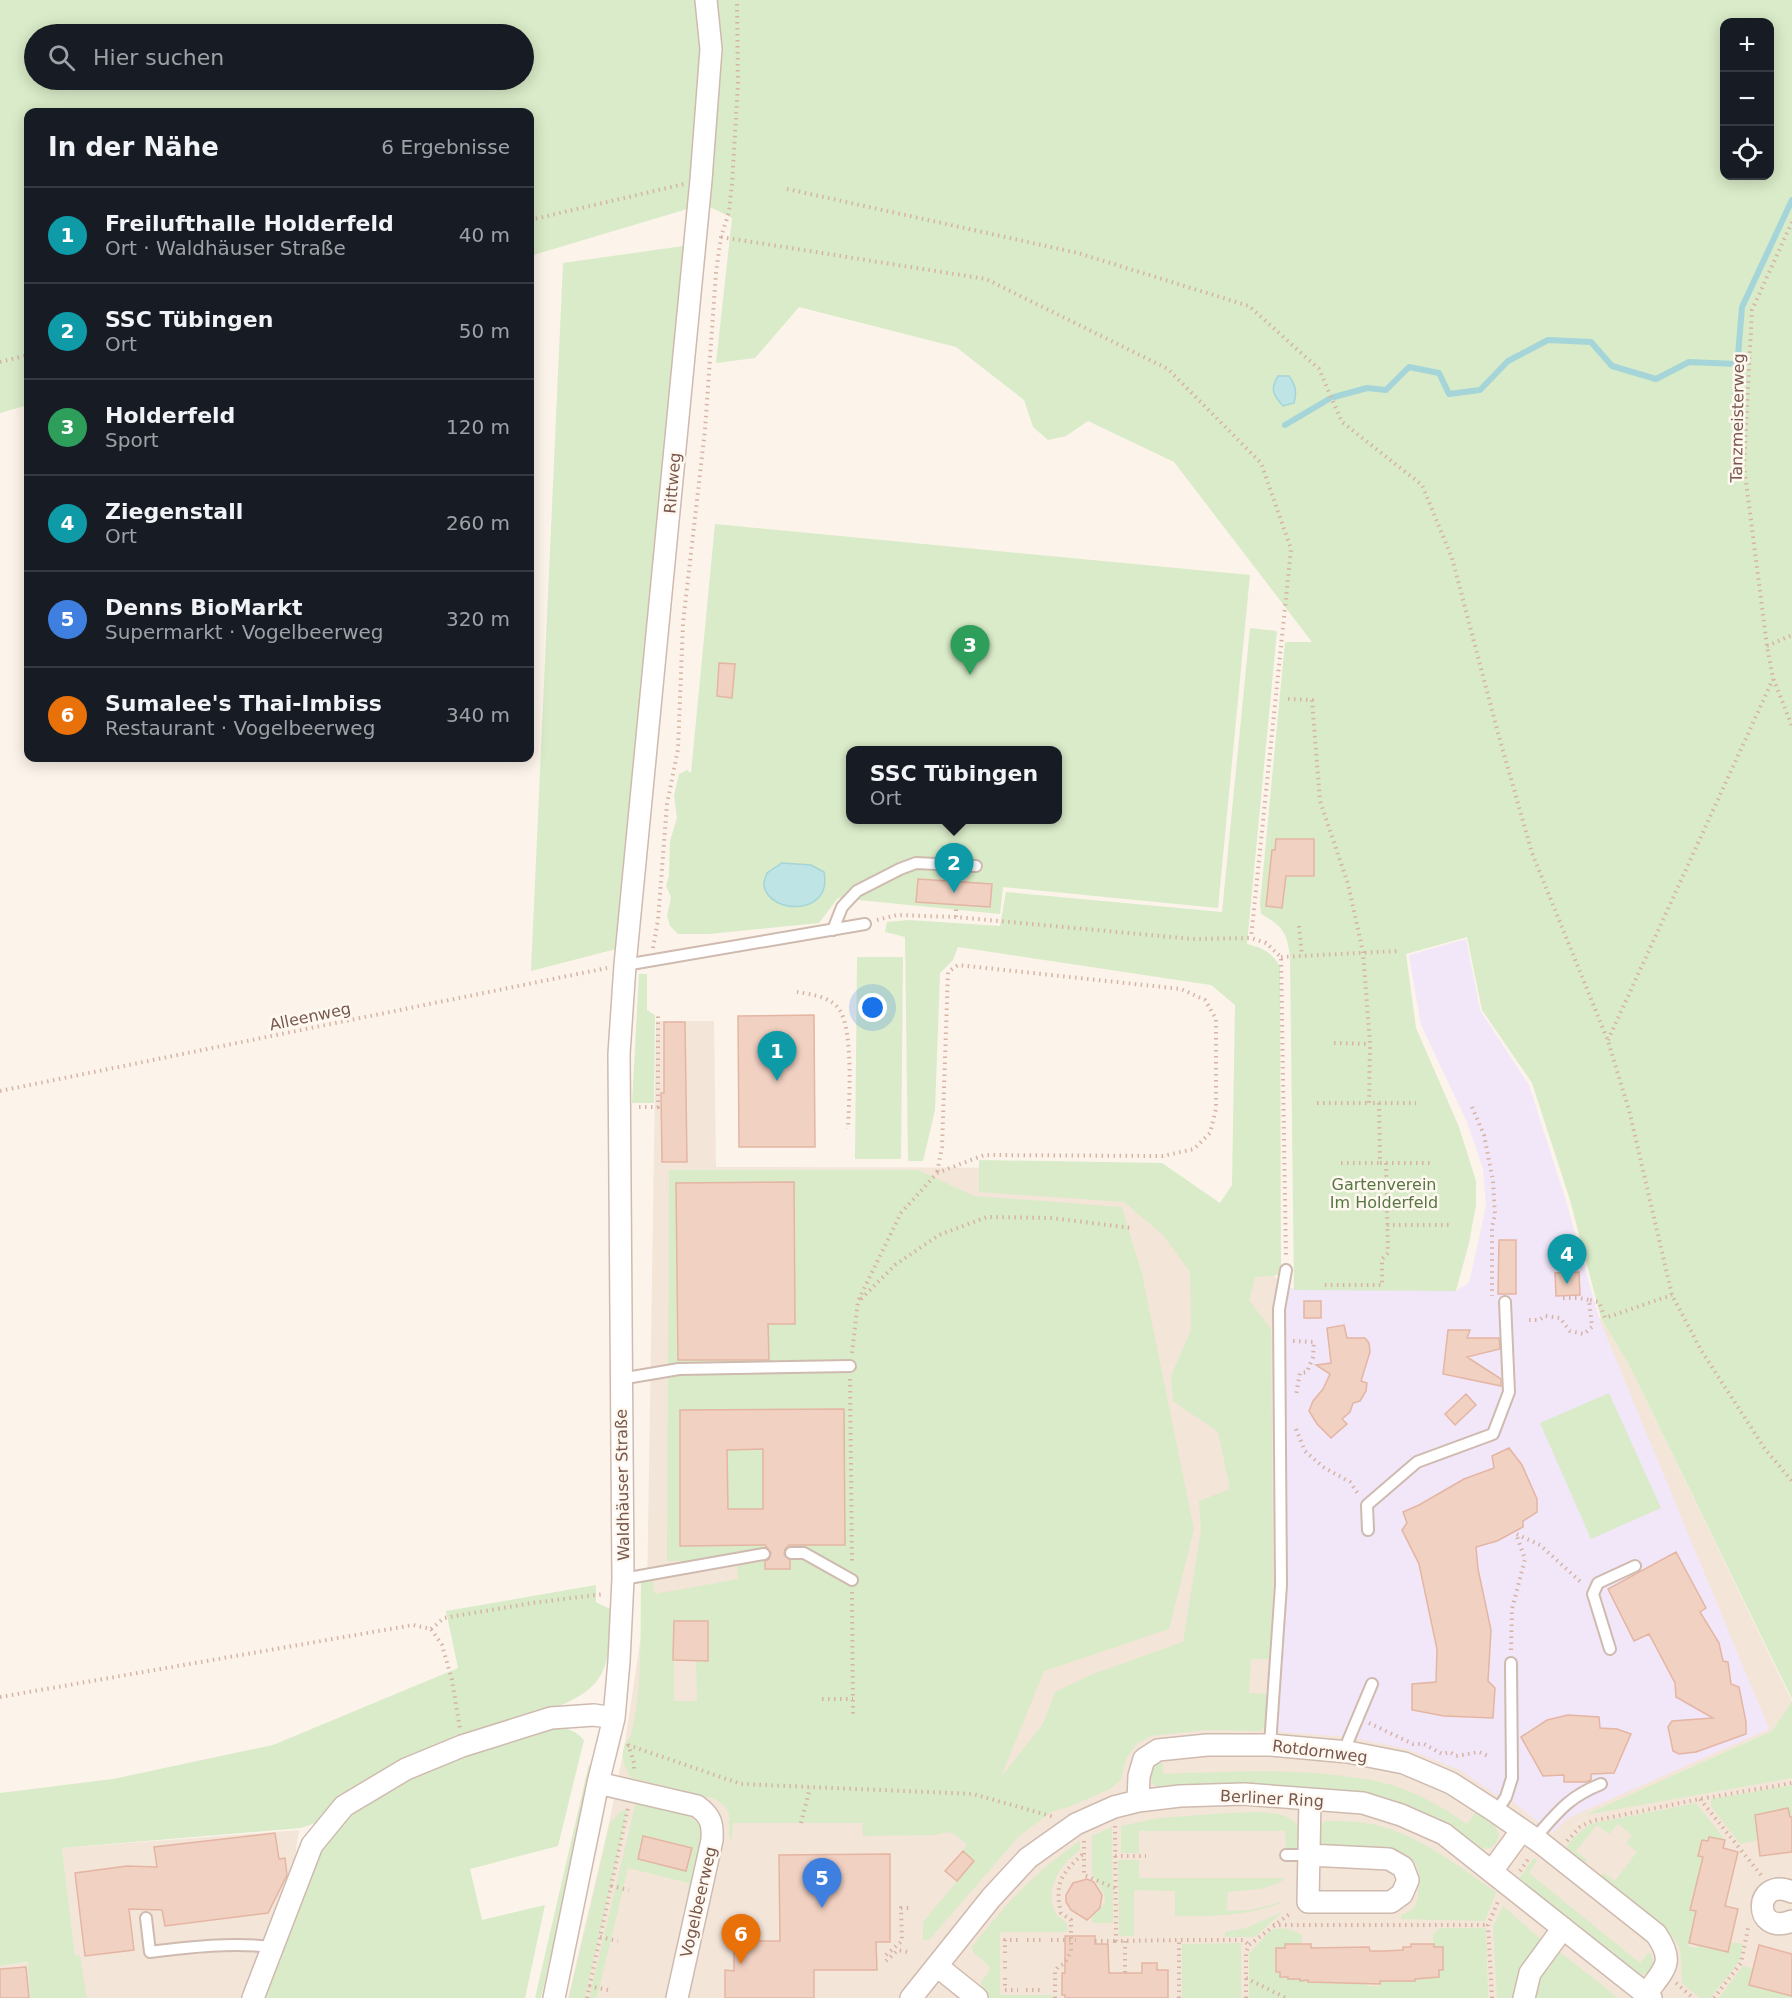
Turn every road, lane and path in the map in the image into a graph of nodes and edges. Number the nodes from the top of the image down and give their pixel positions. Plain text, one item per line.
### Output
1 (706, 0) edge
2 (737, 0) edge
3 (702, 180) junction
4 (787, 189) dead end
5 (534, 219) edge
6 (1792, 222) edge
7 (721, 237) junction
8 (24, 356) edge
9 (0, 362) edge
10 (1792, 635) edge
11 (1767, 646) junction
12 (1773, 678) junction
13 (1288, 699) dead end
14 (1792, 726) edge
15 (976, 866) dead end
16 (956, 905) dead end
17 (956, 917) junction
18 (865, 924) joint
19 (1299, 926) dead end
20 (833, 930) junction
21 (1251, 938) junction
22 (1399, 951) dead end
23 (1363, 952) junction
24 (1302, 956) junction
25 (1281, 957) junction
26 (651, 960) junction
27 (625, 965) junction
28 (797, 992) dead end
29 (658, 1015) dead end
30 (1608, 1041) junction
31 (1334, 1043) dead end
32 (1370, 1044) junction
33 (0, 1091) edge
34 (1317, 1103) dead end
35 (1369, 1103) junction
36 (1379, 1103) junction
37 (1416, 1103) dead end
38 (629, 1107) dead end
39 (1472, 1107) dead end
40 (848, 1129) dead end
41 (1386, 1162) junction
42 (1430, 1162) dead end
43 (1341, 1163) dead end
44 (1380, 1163) junction
45 (937, 1173) junction
46 (1388, 1225) junction
47 (1450, 1225) dead end
48 (1132, 1228) dead end
49 (1286, 1270) joint
50 (1323, 1286) dead end
51 (1672, 1295) junction
52 (1563, 1298) dead end
53 (1589, 1300) junction
54 (858, 1301) junction
55 (1505, 1302) joint
56 (1529, 1320) dead end
57 (1291, 1341) dead end
58 (850, 1366) junction
59 (620, 1379) junction
60 (1295, 1401) dead end
61 (1294, 1420) dead end
62 (1792, 1481) edge
63 (1367, 1505) junction
64 (1368, 1530) dead end
65 (791, 1553) dead end
66 (764, 1554) dead end
67 (1635, 1566) dead end
68 (852, 1580) junction
69 (623, 1585) junction
70 (1593, 1594) junction
71 (431, 1629) junction
72 (1610, 1649) dead end
73 (1511, 1663) joint
74 (1372, 1684) dead end
75 (0, 1697) edge
76 (822, 1699) dead end
77 (853, 1699) junction
78 (853, 1714) dead end
79 (614, 1718) junction
80 (1358, 1718) junction
81 (628, 1744) dead end
82 (1270, 1744) junction
83 (462, 1746) junction
84 (1348, 1752) junction
85 (1488, 1756) dead end
86 (598, 1783) junction
87 (1792, 1783) edge
88 (1601, 1784) dead end
89 (810, 1788) junction
90 (1700, 1799) junction
91 (1310, 1800) junction
92 (1138, 1801) junction
93 (1114, 1807) junction
94 (1496, 1812) junction
95 (1056, 1818) dead end
96 (801, 1823) dead end
97 (1076, 1824) junction
98 (1538, 1842) junction
99 (1084, 1853) junction
100 (1286, 1855) dead end
101 (1309, 1855) junction
102 (1115, 1856) junction
103 (1146, 1856) dead end
104 (1492, 1871) junction
105 (1509, 1885) junction
106 (611, 1886) dead end
107 (1115, 1888) junction
108 (629, 1890) dead end
109 (1782, 1890) edge
110 (1308, 1902) junction
111 (910, 1908) dead end
112 (1763, 1914) junction
113 (146, 1918) dead end
114 (1792, 1921) edge
115 (1273, 1925) junction
116 (1488, 1925) junction
117 (1563, 1928) junction
118 (600, 1937) dead end
119 (1018, 1940) dead end
120 (1027, 1940) dead end
121 (1043, 1940) dead end
122 (1051, 1940) dead end
123 (1074, 1940) junction
124 (1179, 1940) junction
125 (618, 1941) dead end
126 (1095, 1941) dead end
127 (1116, 1941) junction
128 (1125, 1941) junction
129 (1249, 1945) junction
130 (272, 1947) junction
131 (911, 1953) dead end
132 (1005, 1953) dead end
133 (1005, 1961) dead end
134 (937, 1966) junction
135 (1005, 1970) dead end
136 (1125, 1973) dead end
137 (1005, 1978) dead end
138 (1246, 1978) junction
139 (589, 1986) dead end
140 (608, 1990) dead end
141 (1018, 1990) dead end
142 (1026, 1990) dead end
143 (1043, 1990) dead end
144 (1648, 1996) edge
145 (253, 1998) edge
146 (554, 1998) edge
147 (677, 1998) edge
148 (911, 1998) edge
149 (977, 1998) edge
150 (1055, 1998) edge
151 (1179, 1998) edge
152 (1246, 1998) edge
153 (1286, 1998) edge
154 (1492, 1998) edge
155 (1524, 1998) edge
156 (1714, 1998) edge

1 - 3 street, Rittweg
2 - 7 path
3 - 5 path
3 - 27 street, Rittweg
4 - 30 path
6 - 11 path, Tanzmeisterweg
7 - 21 path
7 - 26 path
8 - 9 path
10 - 11 path
11 - 12 path, Tanzmeisterweg
12 - 14 path, Tanzmeisterweg
12 - 30 path
13 - 23 path
15 - 20 lane
16 - 17 path
17 - 18 path
17 - 21 path
18 - 20 lane
19 - 24 path
20 - 26 lane
21 - 25 path
22 - 23 path
23 - 24 path
23 - 32 path
24 - 25 path
25 - 49 path
26 - 27 lane
27 - 33 path, Alleenweg
27 - 59 street, Waldhäuser Straße
28 - 40 path
29 - 38 path
30 - 51 path
31 - 32 path
32 - 35 path
34 - 35 path
35 - 36 path
36 - 37 path
36 - 44 path
39 - 55 path
41 - 42 path
41 - 44 path
41 - 46 path
43 - 44 path
45 - 45 path
45 - 54 path
46 - 47 path
46 - 50 path
48 - 54 path
49 - 82 lane
51 - 53 path
51 - 62 path
52 - 53 path
53 - 56 path
54 - 58 path
55 - 63 lane
57 - 60 path
58 - 59 lane
58 - 68 path
59 - 69 street, Waldhäuser Straße
61 - 63 path
63 - 64 lane
65 - 68 lane
66 - 69 lane
67 - 70 lane
68 - 77 path
69 - 71 path
69 - 79 street, Waldhäuser Straße
70 - 72 lane
70 - 73 path
71 - 75 path
71 - 83 path
73 - 94 lane
74 - 80 lane
76 - 77 path
77 - 78 path
79 - 83 street
79 - 86 street, Waldhäuser Straße
80 - 84 lane
80 - 85 path
81 - 89 path
82 - 84 street, Rotdornweg
82 - 92 street, Rotdornweg
83 - 130 street
84 - 94 street, Rotdornweg
86 - 146 street, Waldhäuser Straße
86 - 147 street, Vogelbeerweg
87 - 90 path
88 - 98 lane
89 - 95 path
89 - 96 path
90 - 98 path
90 - 109 path
91 - 92 street, Berliner Ring
91 - 101 street
91 - 104 street, Berliner Ring
92 - 93 street, Berliner Ring
93 - 97 street, Berliner Ring
93 - 102 path
94 - 98 street, Rotdornweg
97 - 99 path
97 - 134 street, Berliner Ring
98 - 104 street
98 - 105 path
98 - 144 street, Rotdornweg
99 - 107 path
99 - 123 path
100 - 101 lane
101 - 110 street
101 - 110 street
102 - 103 path
102 - 107 path
104 - 105 street, Berliner Ring
105 - 116 path
105 - 117 street, Berliner Ring
106 - 108 path
107 - 127 path
109 - 112 street
110 - 115 path
111 - 131 path
112 - 114 street
112 - 156 path
113 - 130 lane
115 - 116 path
115 - 129 path
116 - 154 path
117 - 144 street, Berliner Ring
117 - 155 street
118 - 125 path
119 - 132 path
120 - 121 path
122 - 123 path
123 - 150 path
124 - 128 path
124 - 129 path
124 - 151 path
126 - 127 path
127 - 128 path
128 - 136 path
129 - 138 path
130 - 145 street
133 - 135 path
134 - 148 street, Berliner Ring
134 - 149 street
137 - 141 path
138 - 152 path
138 - 153 path
139 - 140 path
142 - 143 path

